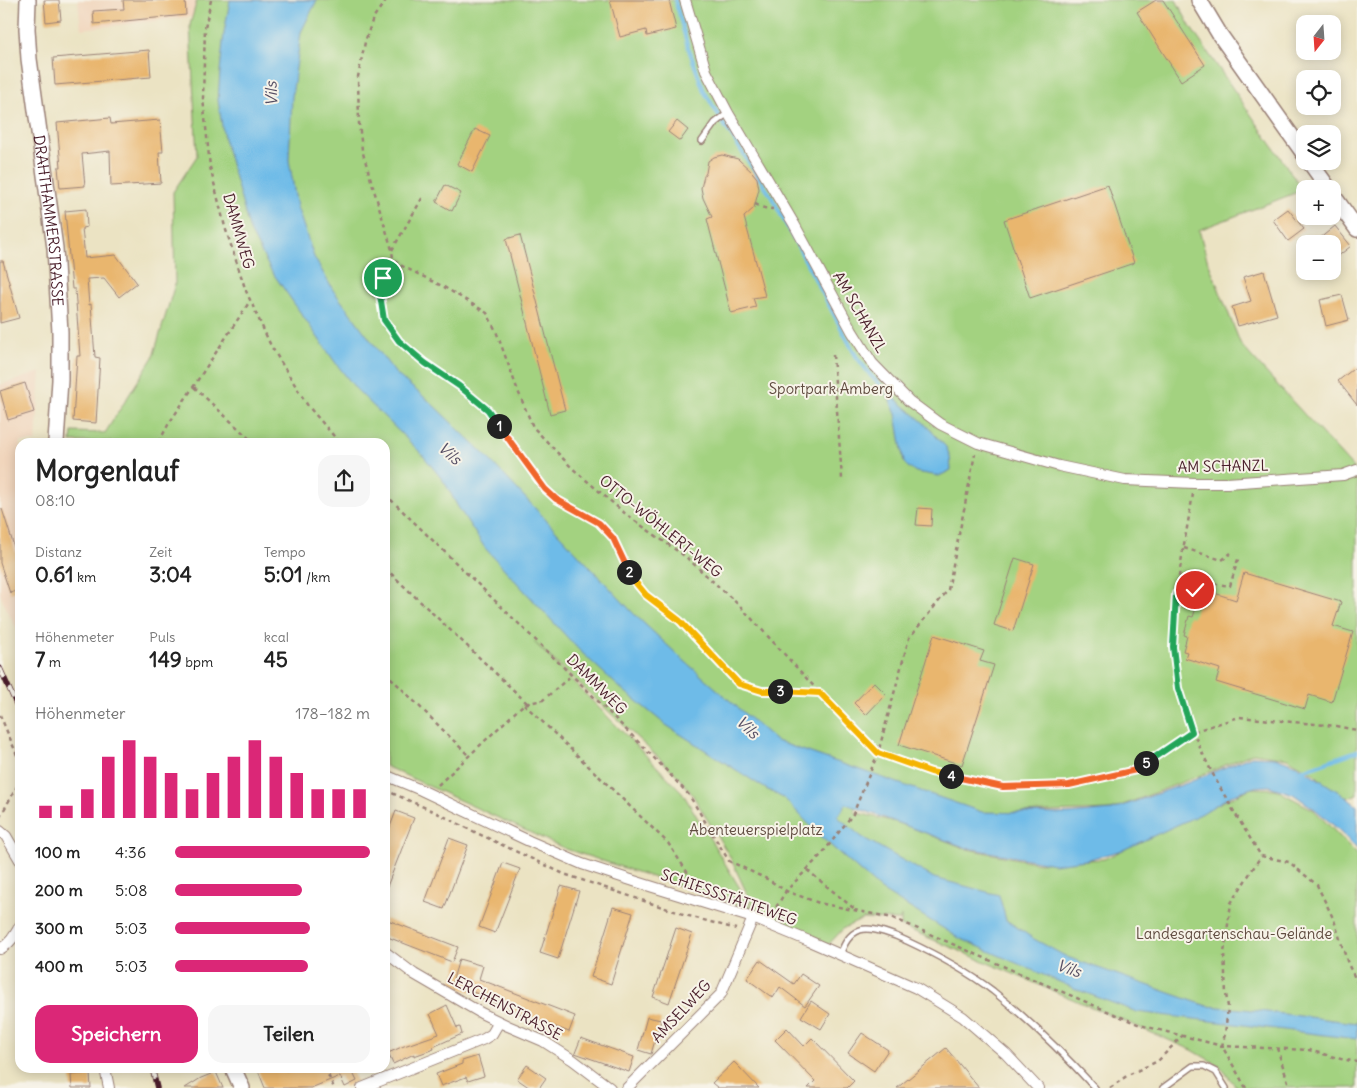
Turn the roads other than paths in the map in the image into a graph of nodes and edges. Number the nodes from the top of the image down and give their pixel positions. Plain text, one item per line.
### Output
1 (28, 0) edge
2 (1199, 0) edge
3 (688, 3) edge
4 (728, 113) junction
5 (702, 141) dead end
6 (1296, 142) edge
7 (1341, 207) edge
8 (1357, 229) edge
9 (56, 438) edge
10 (1357, 470) edge
11 (390, 777) edge
12 (0, 831) edge
13 (15, 851) edge
14 (753, 918) junction
15 (15, 936) edge
16 (0, 949) edge
17 (840, 955) junction
18 (390, 956) edge
19 (499, 1022) junction
20 (106, 1073) edge
21 (235, 1073) edge
22 (108, 1088) edge
23 (242, 1088) edge
24 (362, 1088) edge
25 (610, 1088) edge
26 (628, 1088) edge
27 (1038, 1088) edge
28 (1095, 1088) edge
29 (1163, 1088) edge
30 (1226, 1088) edge

1 - 9 main road, DRAHTHAMMERSTRASSE
2 - 6 main road
3 - 4 street, AM SCHANZL
4 - 5 lane
4 - 10 street, AM SCHANZL
7 - 8 main road
11 - 14 street, SCHIESSSTÄTTEWEG
12 - 13 street
14 - 17 street, SCHIESSSTÄTTEWEG
14 - 26 street, AMSELWEG
15 - 16 street
17 - 27 street, SCHIESSSTÄTTEWEG
17 - 28 lane
18 - 19 street, LERCHENSTRASSE
19 - 24 street
19 - 25 street, LERCHENSTRASSE
20 - 22 street
21 - 23 main road
29 - 30 lane

